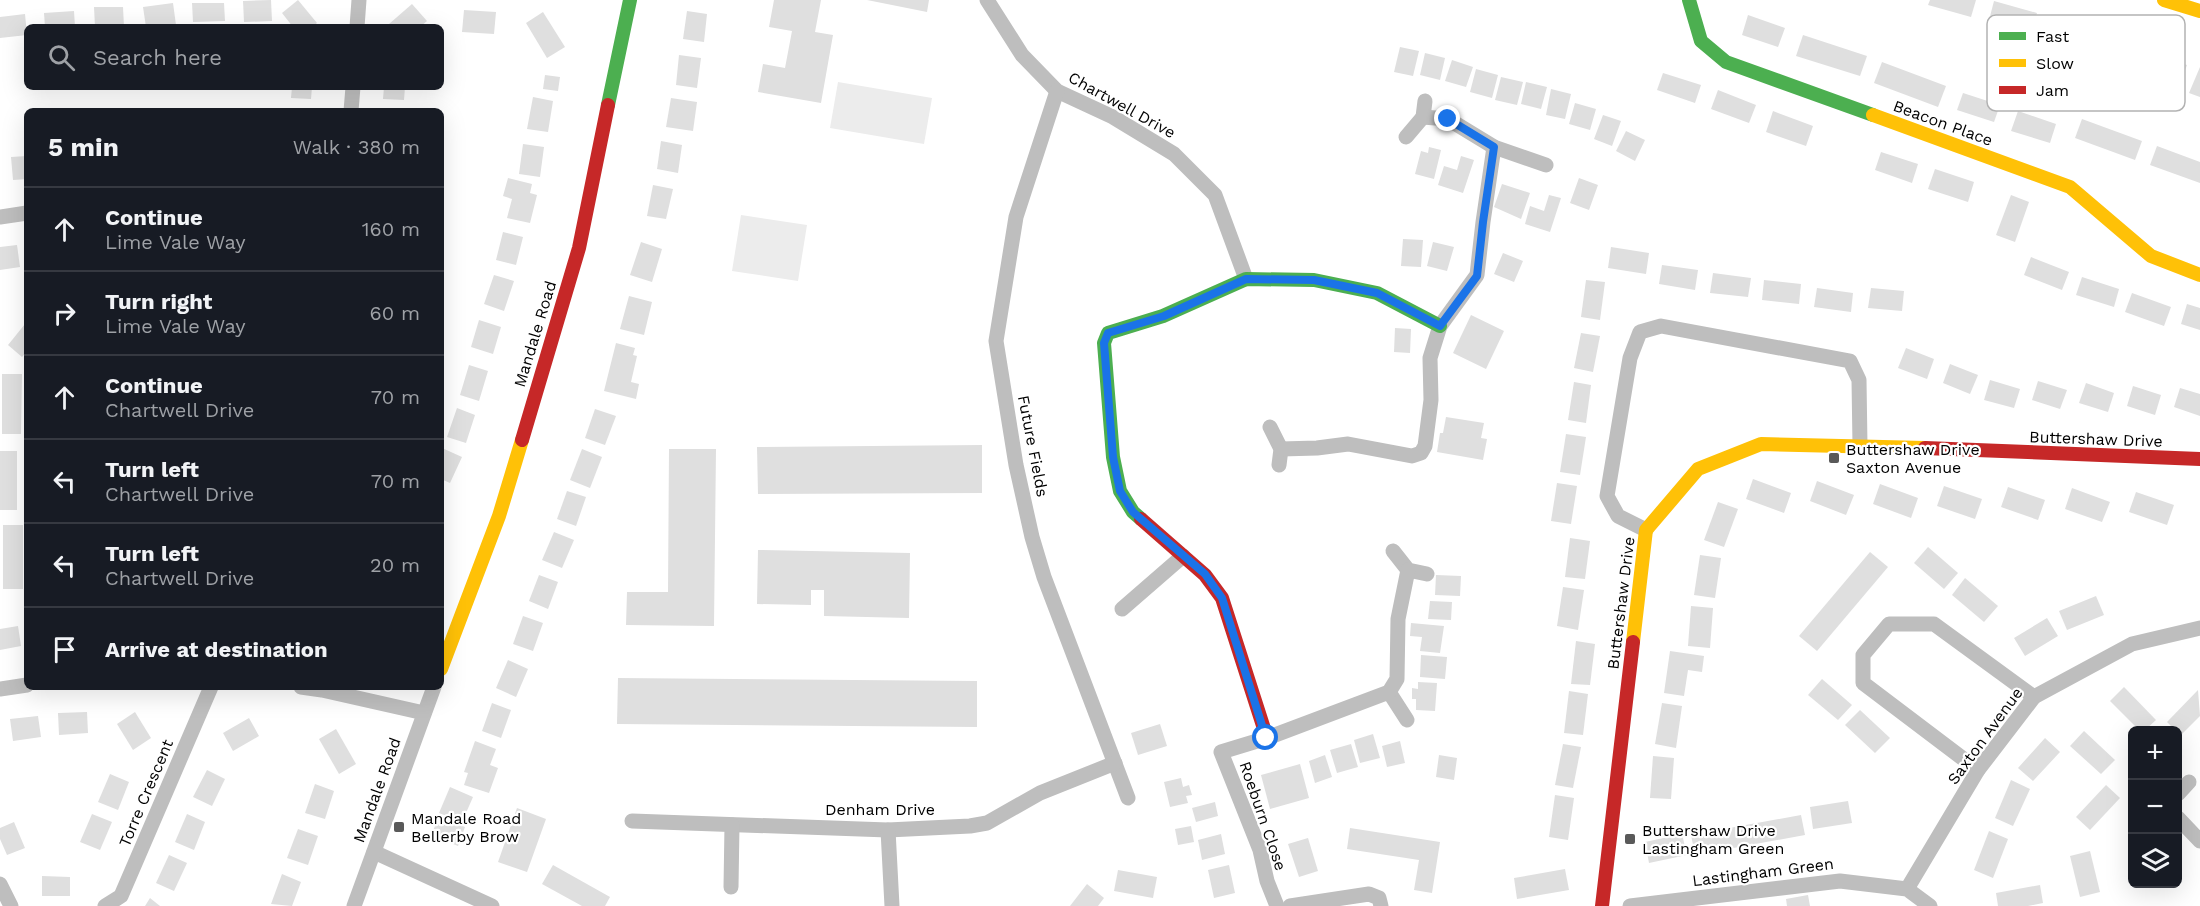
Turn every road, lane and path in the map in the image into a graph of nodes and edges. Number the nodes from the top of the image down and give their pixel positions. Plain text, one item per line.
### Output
1 (359, 0) edge
2 (628, 0) edge
3 (987, 0) edge
4 (1689, 0) edge
5 (2164, 0) edge
6 (2200, 11) edge
7 (357, 24) edge
8 (353, 90) edge
9 (1057, 91) junction
10 (1425, 101) dead end
11 (351, 108) edge
12 (1423, 117) junction
13 (1406, 137) dead end
14 (1494, 147) junction
15 (1546, 165) dead end
16 (24, 213) edge
17 (0, 217) edge
18 (2200, 275) edge
19 (1246, 279) junction
20 (1440, 326) junction
21 (1270, 427) dead end
22 (1860, 446) junction
23 (2200, 459) edge
24 (1646, 530) junction
25 (1393, 551) dead end
26 (1183, 556) junction
27 (1408, 570) junction
28 (1427, 574) dead end
29 (1122, 609) dead end
30 (2200, 628) edge
31 (444, 661) edge
32 (24, 685) edge
33 (0, 689) edge
34 (210, 690) edge
35 (322, 690) edge
36 (433, 690) edge
37 (1389, 692) junction
38 (2034, 697) junction
39 (424, 713) junction
40 (1407, 720) dead end
41 (1266, 738) junction
42 (1115, 764) junction
43 (1978, 770) junction
44 (2189, 782) dead end
45 (2182, 790) edge
46 (1128, 798) dead end
47 (632, 821) dead end
48 (2182, 822) edge
49 (732, 825) junction
50 (888, 830) junction
51 (2200, 841) edge
52 (374, 852) junction
53 (0, 884) edge
54 (731, 887) dead end
55 (1907, 889) junction
56 (11, 906) edge
57 (105, 906) edge
58 (354, 906) edge
59 (492, 906) edge
60 (892, 906) edge
61 (1277, 906) edge
62 (1290, 906) edge
63 (1381, 906) edge
64 (1602, 906) edge
65 (1630, 906) edge
66 (1930, 906) edge

1 - 7 street
2 - 31 street, Mandale Road
3 - 9 street, Chartwell Drive
4 - 18 street, Beacon Place
5 - 6 street
8 - 11 street
9 - 19 street, Chartwell Drive
9 - 42 street, Future Fields
10 - 12 street
12 - 13 street
12 - 14 street
14 - 15 street
14 - 20 street
16 - 17 street
19 - 20 street
19 - 26 street
20 - 21 street
22 - 23 street, Buttershaw Drive
22 - 24 street, Buttershaw Drive
22 - 24 street
24 - 64 street, Buttershaw Drive
25 - 27 street
26 - 29 street
26 - 41 street
27 - 28 street
27 - 37 street
30 - 38 street, Saxton Avenue
32 - 33 street
34 - 57 street, Torre Crescent
35 - 39 street
36 - 39 street, Mandale Road
37 - 40 street
37 - 41 street, Roeburn Close
38 - 43 street, Saxton Avenue
38 - 43 street
39 - 52 street, Mandale Road
41 - 61 street, Roeburn Close
42 - 46 street, Future Fields
42 - 50 street, Denham Drive
43 - 55 street, Saxton Avenue
44 - 45 street
47 - 49 street, Denham Drive
48 - 51 street
49 - 50 street, Denham Drive
49 - 54 street
50 - 60 street
52 - 58 street, Mandale Road
52 - 59 street
53 - 56 street
55 - 65 street, Lastingham Green
55 - 66 street, Lastingham Green
62 - 63 street

